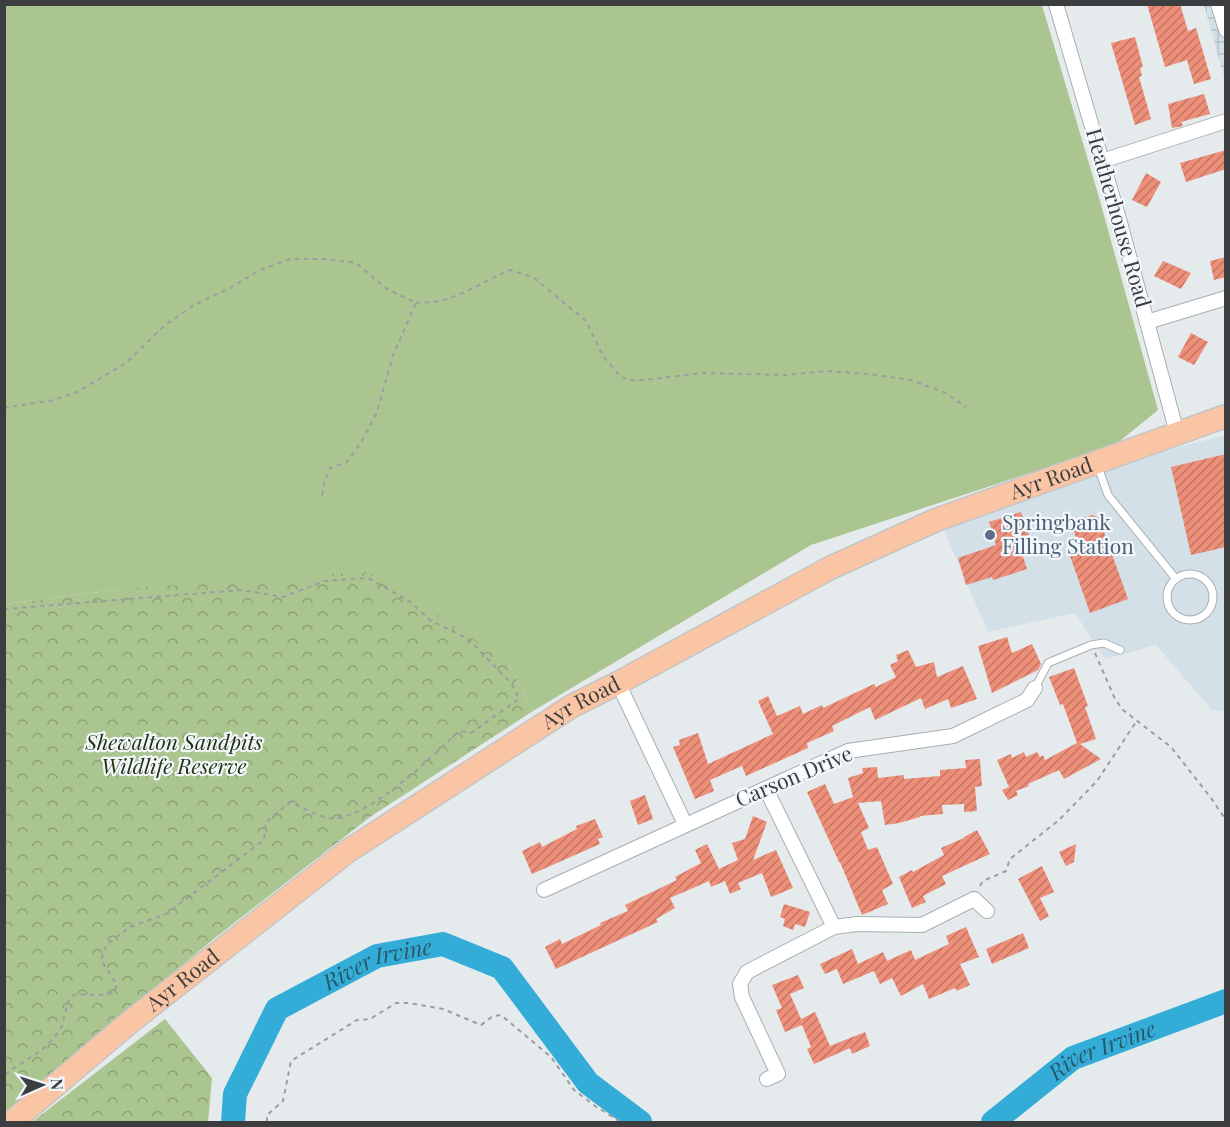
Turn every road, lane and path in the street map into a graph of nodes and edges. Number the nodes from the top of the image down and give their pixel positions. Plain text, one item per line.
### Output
1 (1056, 4) edge
2 (1218, 4) edge
3 (1226, 30) edge
4 (1226, 121) edge
5 (1102, 161) junction
6 (1226, 298) edge
7 (416, 303) junction
8 (1147, 322) junction
9 (966, 407) dead end
10 (4, 408) edge
11 (1226, 416) edge
12 (1178, 433) junction
13 (1096, 461) junction
14 (322, 496) dead end
15 (1176, 579) junction
16 (4, 609) edge
17 (1091, 645) junction
18 (1120, 650) dead end
19 (618, 683) junction
20 (1035, 688) joint
21 (1136, 722) junction
22 (766, 789) junction
23 (1226, 820) edge
24 (685, 824) junction
25 (544, 890) dead end
26 (974, 899) junction
27 (987, 910) dead end
28 (834, 927) junction
29 (4, 1076) edge
30 (767, 1079) dead end
31 (12, 1122) edge
32 (267, 1122) edge
33 (621, 1122) edge

1 - 5 street, Heatherhouse Road
2 - 3 street
4 - 5 street
5 - 8 street, Heatherhouse Road
6 - 8 street
7 - 9 path
7 - 10 path
7 - 14 path
8 - 12 street, Heatherhouse Road
11 - 12 main road, Ayr Road
12 - 13 main road, Ayr Road
13 - 15 lane
13 - 19 main road, Ayr Road
15 - 15 lane
16 - 29 path
17 - 18 lane
17 - 20 lane
17 - 21 path
19 - 24 street
19 - 31 main road, Ayr Road
20 - 22 street, Carson Drive
21 - 23 path
21 - 26 path
22 - 24 street, Carson Drive
22 - 28 street
24 - 25 street, Carson Drive
26 - 27 street
26 - 28 street
28 - 30 street
32 - 33 path

